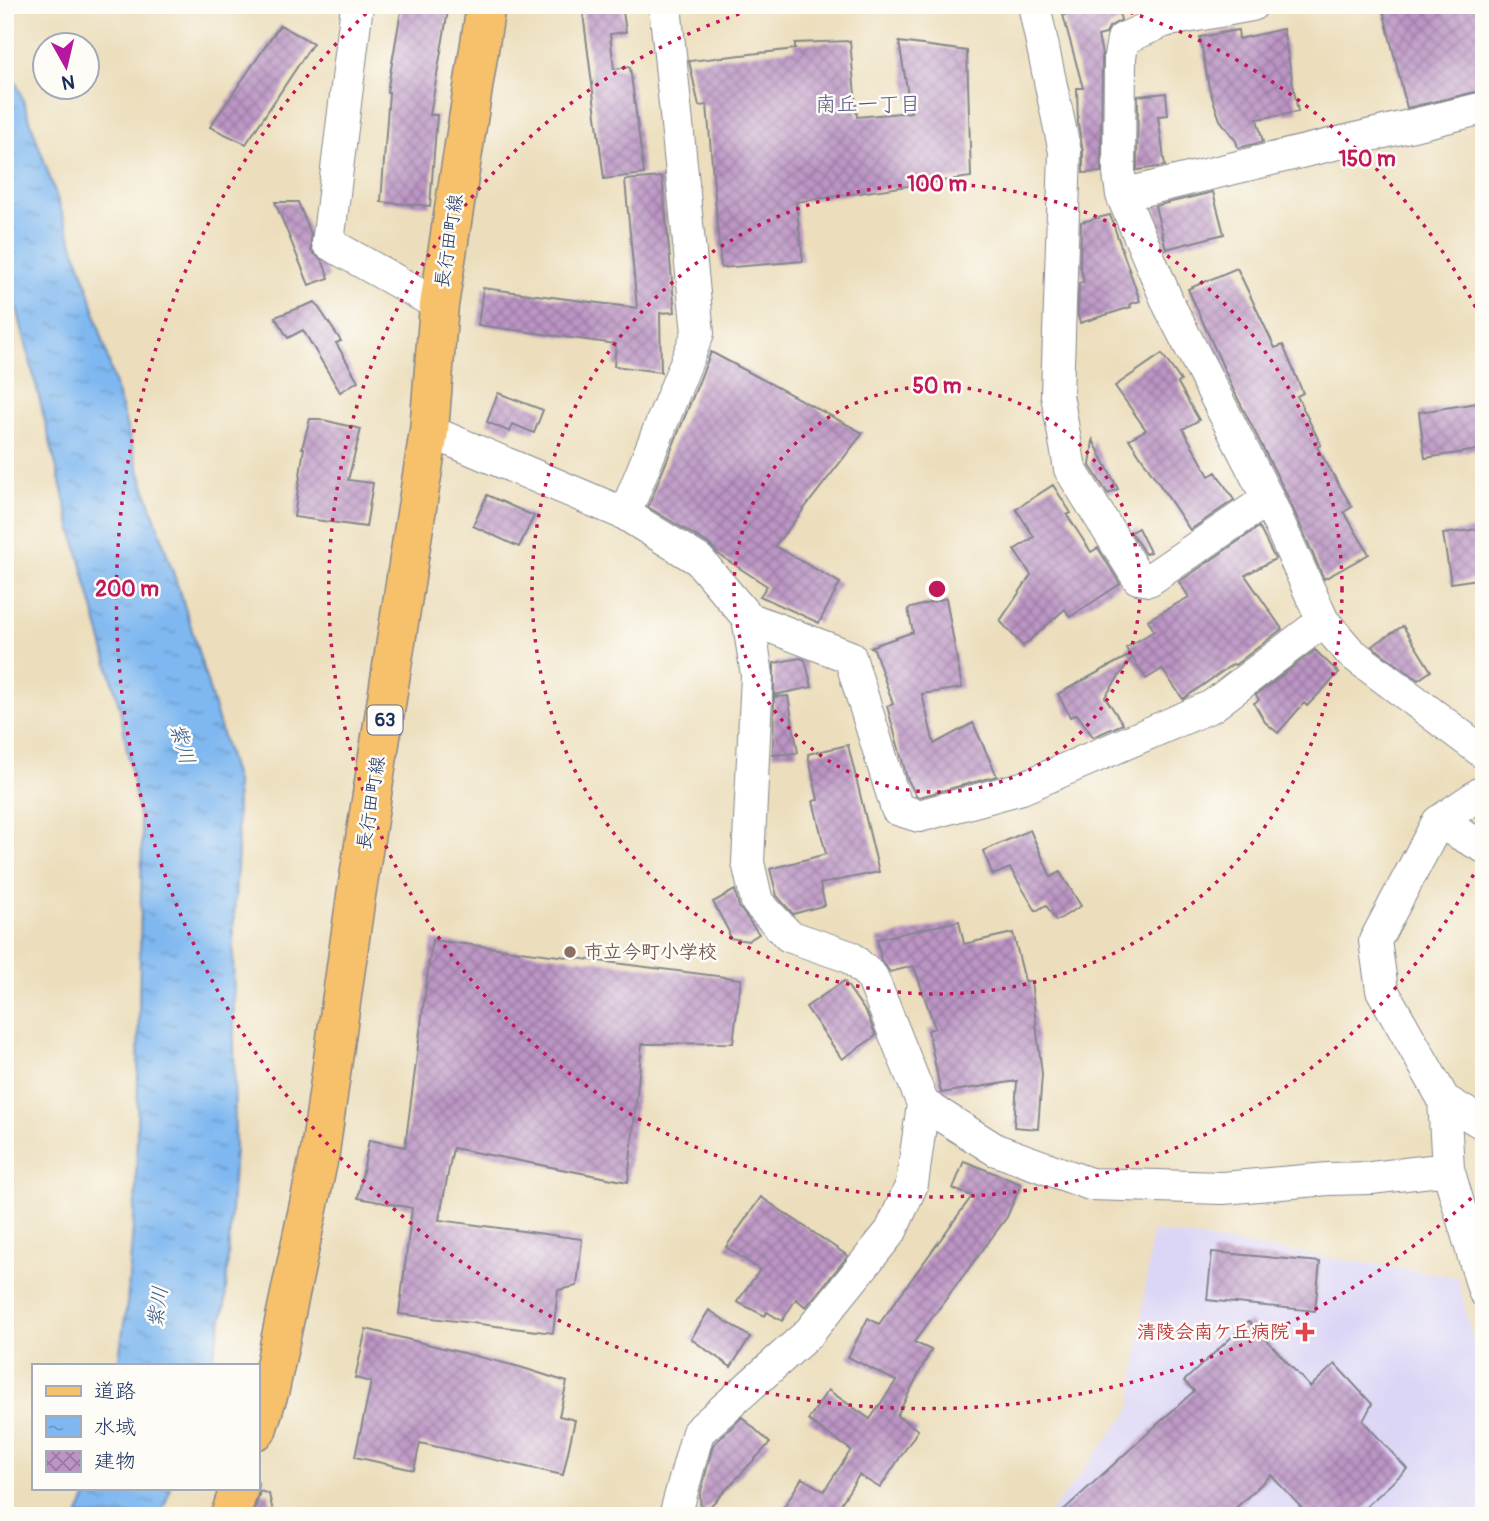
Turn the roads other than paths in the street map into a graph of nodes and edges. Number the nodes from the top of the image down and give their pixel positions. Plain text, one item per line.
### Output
1 (357, 5) edge
2 (486, 5) edge
3 (665, 5) edge
4 (1034, 5) edge
5 (1252, 5) edge
6 (1484, 108) edge
7 (1122, 195) junction
8 (439, 305) junction
9 (429, 431) junction
10 (1268, 499) junction
11 (625, 514) junction
12 (748, 618) junction
13 (1323, 621) junction
14 (1484, 753) edge
15 (1484, 791) edge
16 (1438, 822) junction
17 (1484, 847) edge
18 (1444, 1100) junction
19 (923, 1104) junction
20 (1484, 1124) edge
21 (1448, 1169) junction
22 (1484, 1292) edge
23 (259, 1424) edge
24 (238, 1490) edge
25 (230, 1516) edge
26 (675, 1516) edge

1 - 8 street
2 - 8 main road, 長行田町線 / 63
3 - 11 street
4 - 10 street
5 - 7 street
6 - 7 street
7 - 10 street
8 - 9 main road, 長行田町線 / 63
9 - 11 street
9 - 23 main road, 長行田町線 / 63
10 - 13 street
11 - 12 street
12 - 13 street
12 - 19 street
13 - 14 street
15 - 16 street
16 - 17 street
16 - 18 street
18 - 20 street
18 - 21 street
19 - 21 street
19 - 26 street
21 - 22 street
24 - 25 main road

